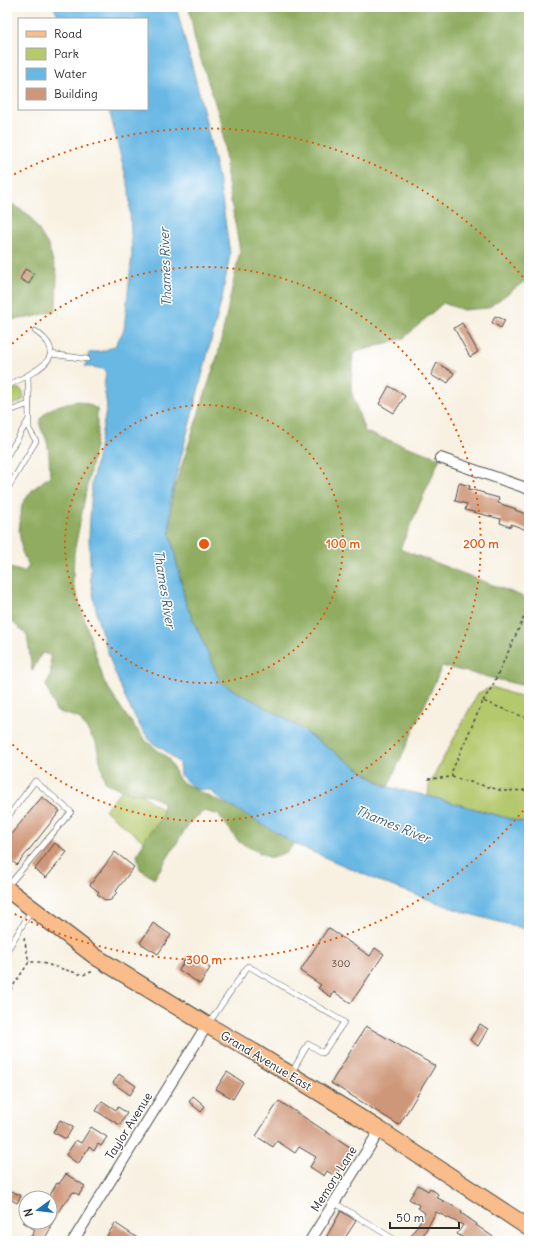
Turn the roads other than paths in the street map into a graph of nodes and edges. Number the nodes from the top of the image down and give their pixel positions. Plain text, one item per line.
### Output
1 (35, 330) dead end
2 (50, 354) junction
3 (87, 359) dead end
4 (28, 376) junction
5 (7, 386) edge
6 (29, 404) junction
7 (7, 412) edge
8 (29, 419) junction
9 (7, 456) edge
10 (440, 458) dead end
11 (529, 489) edge
12 (7, 490) edge
13 (7, 818) edge
14 (7, 888) edge
15 (32, 909) junction
16 (7, 951) edge
17 (207, 1025) junction
18 (290, 1075) junction
19 (380, 1130) junction
20 (335, 1203) junction
21 (529, 1228) edge
22 (73, 1241) edge
23 (310, 1241) edge
24 (397, 1241) edge

1 - 2 lane
2 - 3 lane
2 - 4 lane
4 - 5 lane
4 - 6 lane
6 - 7 lane
6 - 8 lane
8 - 9 lane
8 - 12 lane
10 - 11 street
13 - 14 lane
14 - 15 main road, Grand Avenue East
15 - 16 lane
15 - 17 main road, Grand Avenue East
17 - 18 main road, Grand Avenue East
17 - 18 lane
17 - 22 street, Taylor Avenue
18 - 19 main road, Grand Avenue East
19 - 20 street, Memory Lane
19 - 21 main road, Grand Avenue East
20 - 23 street, Memory Lane
20 - 24 lane

